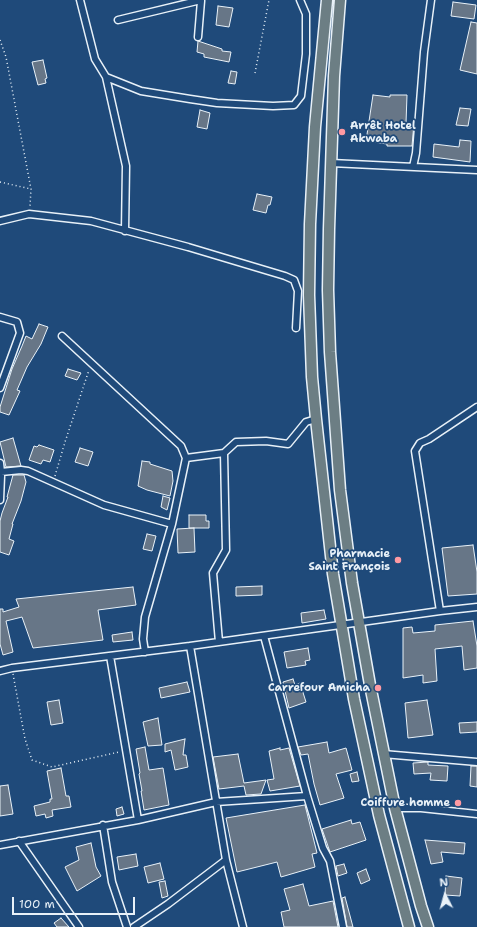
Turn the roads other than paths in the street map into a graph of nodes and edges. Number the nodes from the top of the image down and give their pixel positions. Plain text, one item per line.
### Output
1 (80, 0) edge
2 (201, 0) edge
3 (300, 0) edge
4 (327, 0) edge
5 (340, 0) edge
6 (431, 0) edge
7 (118, 20) dead end
8 (198, 37) dead end
9 (106, 77) junction
10 (331, 163) junction
11 (413, 167) junction
12 (477, 170) edge
13 (0, 221) edge
14 (125, 231) junction
15 (0, 317) edge
16 (296, 328) dead end
17 (62, 336) dead end
18 (0, 388) edge
19 (477, 407) edge
20 (316, 419) junction
21 (224, 453) junction
22 (186, 458) junction
23 (0, 463) edge
24 (0, 472) edge
25 (0, 500) edge
26 (172, 524) junction
27 (477, 607) edge
28 (440, 611) junction
29 (358, 623) junction
30 (341, 626) junction
31 (264, 636) junction
32 (219, 642) junction
33 (190, 646) junction
34 (145, 652) junction
35 (110, 656) junction
36 (0, 671) edge
37 (384, 754) junction
38 (477, 762) edge
39 (308, 796) junction
40 (216, 802) junction
41 (395, 808) junction
42 (477, 814) edge
43 (138, 820) junction
44 (102, 825) junction
45 (19, 841) junction
46 (0, 843) edge
47 (226, 860) junction
48 (79, 927) edge
49 (127, 927) edge
50 (134, 927) edge
51 (243, 927) edge
52 (343, 927) edge
53 (408, 927) edge
54 (428, 927) edge

1 - 9 street
2 - 7 street
2 - 8 street
3 - 9 street
4 - 20 main road
5 - 10 main road
6 - 11 street
9 - 14 street
10 - 11 street
10 - 29 main road
11 - 12 street
13 - 14 street
14 - 16 street
15 - 18 street
17 - 22 street
19 - 28 street
20 - 21 street
20 - 30 main road
21 - 22 street
21 - 32 street
22 - 26 street
23 - 24 street
24 - 25 street
24 - 26 street
26 - 34 street
27 - 28 street
28 - 29 street
29 - 30 street
29 - 37 main road
30 - 31 street
30 - 53 main road
31 - 32 street
31 - 39 street
32 - 33 street
33 - 34 street
33 - 40 street
34 - 35 street
35 - 36 street
35 - 43 street
37 - 38 street
37 - 41 main road
39 - 40 street
39 - 52 street
40 - 43 street
40 - 47 street
41 - 42 street
41 - 54 main road
43 - 44 street
44 - 45 street
44 - 49 street
45 - 46 street
45 - 48 street
47 - 50 street
47 - 51 street

